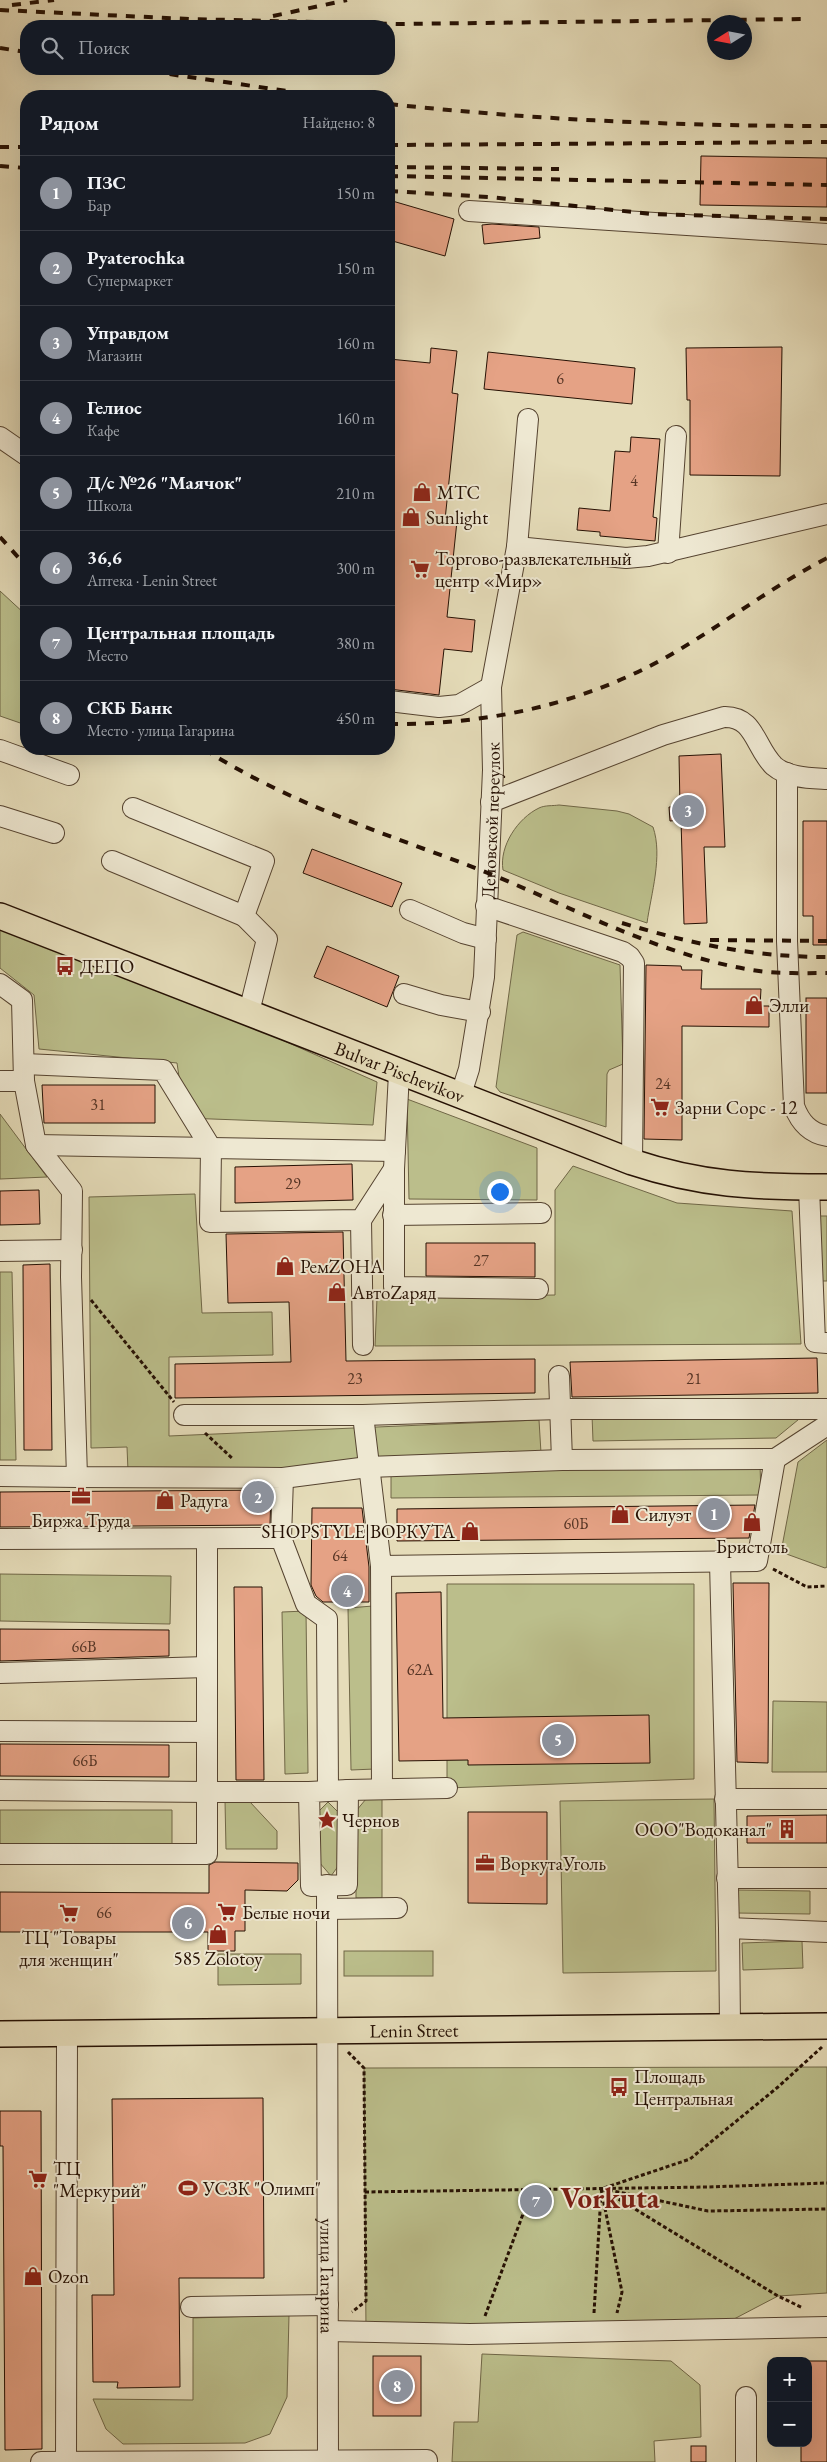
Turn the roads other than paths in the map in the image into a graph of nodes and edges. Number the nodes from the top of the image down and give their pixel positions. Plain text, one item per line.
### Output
1 (468, 211) dead end
2 (827, 234) edge
3 (528, 419) dead end
4 (676, 436) dead end
5 (0, 437) edge
6 (20, 450) edge
7 (827, 514) edge
8 (517, 546) junction
9 (668, 553) junction
10 (491, 687) junction
11 (395, 702) edge
12 (0, 750) edge
13 (787, 773) junction
14 (69, 775) dead end
15 (827, 779) edge
16 (491, 802) junction
17 (133, 808) dead end
18 (0, 816) edge
19 (54, 833) dead end
20 (112, 861) dead end
21 (486, 906) junction
22 (410, 910) dead end
23 (0, 916) edge
24 (244, 916) junction
25 (486, 939) junction
26 (0, 984) edge
27 (404, 994) dead end
28 (249, 1012) junction
29 (480, 1012) junction
30 (24, 1072) junction
31 (400, 1073) junction
32 (0, 1081) edge
33 (460, 1094) junction
34 (827, 1136) edge
35 (36, 1145) junction
36 (210, 1148) junction
37 (394, 1160) junction
38 (632, 1162) junction
39 (818, 1187) edge
40 (541, 1214) dead end
41 (393, 1215) junction
42 (361, 1220) junction
43 (72, 1250) junction
44 (0, 1251) edge
45 (538, 1289) dead end
46 (827, 1343) edge
47 (363, 1345) dead end
48 (559, 1376) dead end
49 (560, 1409) junction
50 (827, 1410) edge
51 (184, 1415) road end
52 (363, 1415) junction
53 (827, 1425) edge
54 (775, 1459) junction
55 (562, 1460) junction
56 (368, 1467) junction
57 (0, 1476) edge
58 (77, 1477) junction
59 (283, 1478) junction
60 (280, 1538) junction
61 (0, 1539) edge
62 (207, 1539) junction
63 (720, 1562) junction
64 (381, 1566) junction
65 (207, 1668) junction
66 (0, 1674) edge
67 (0, 1731) edge
68 (207, 1732) junction
69 (447, 1788) dead end
70 (382, 1789) junction
71 (0, 1790) edge
72 (348, 1790) junction
73 (207, 1792) junction
74 (318, 1792) junction
75 (827, 1799) edge
76 (725, 1800) junction
77 (0, 1854) edge
78 (727, 1878) junction
79 (827, 1878) edge
80 (327, 1886) junction
81 (397, 1908) dead end
82 (327, 1909) junction
83 (729, 1928) junction
84 (827, 1932) edge
85 (827, 2026) edge
86 (730, 2027) junction
87 (327, 2030) junction
88 (67, 2033) junction
89 (0, 2034) edge
90 (328, 2305) junction
91 (190, 2306) dead end
92 (827, 2327) edge
93 (328, 2331) junction
94 (746, 2397) dead end
95 (66, 2461) edge
96 (328, 2461) edge
97 (41, 2462) edge
98 (237, 2462) edge
99 (427, 2462) edge
100 (746, 2462) edge

1 - 2 street
3 - 8 street, Деповской переулок
4 - 9 street
5 - 6 street
7 - 9 street
8 - 9 street
8 - 10 street, Деповской переулок
10 - 11 street
10 - 16 street, Деповской переулок
12 - 14 street
13 - 15 street
13 - 16 street
13 - 34 street
16 - 21 street, Деповской переулок
17 - 24 street
18 - 19 street
20 - 24 street
21 - 25 street, Деповской переулок
21 - 38 street
22 - 25 street
23 - 28 main road, Bulvar Pischevikov
24 - 28 street
25 - 29 street, Деповской переулок
26 - 30 street
27 - 29 street
28 - 31 main road, Bulvar Pischevikov
29 - 33 street, Деповской переулок
30 - 32 street
30 - 35 street
30 - 36 street
31 - 33 main road, Bulvar Pischevikov
31 - 37 street
33 - 38 main road, Bulvar Pischevikov
35 - 36 street
35 - 43 street
36 - 37 street
36 - 42 street
37 - 41 street
37 - 42 street
38 - 39 main road, Bulvar Pischevikov
39 - 46 street
40 - 41 street
41 - 45 street
42 - 47 street
43 - 44 street
43 - 58 street
48 - 49 street
49 - 50 street
49 - 52 street
49 - 55 street
51 - 52 street
52 - 56 street
53 - 54 street
54 - 55 street
54 - 63 street
55 - 56 street
56 - 59 street
56 - 64 street
57 - 58 street
58 - 59 street
59 - 60 street
60 - 62 street
60 - 74 street
61 - 62 street
62 - 65 street
63 - 64 street
63 - 76 street
64 - 70 street
65 - 66 street
65 - 68 street
67 - 68 street
68 - 73 street
69 - 70 street
70 - 72 street
71 - 73 street
72 - 74 street
72 - 80 street
73 - 74 street
73 - 77 street
74 - 80 street
75 - 76 street
76 - 78 street
78 - 79 street
78 - 83 street
80 - 82 street, улица Гагарина
81 - 82 street
82 - 87 street, улица Гагарина
83 - 84 street
83 - 86 street
85 - 86 main road, Lenin Street
86 - 87 main road, Lenin Street
87 - 88 main road, Lenin Street
87 - 90 street, улица Гагарина
88 - 89 main road, Lenin Street
88 - 95 street
90 - 91 street
90 - 93 street, улица Гагарина
92 - 93 street
93 - 96 street, улица Гагарина
94 - 100 street
95 - 97 street
95 - 98 street
96 - 98 street
96 - 99 street

